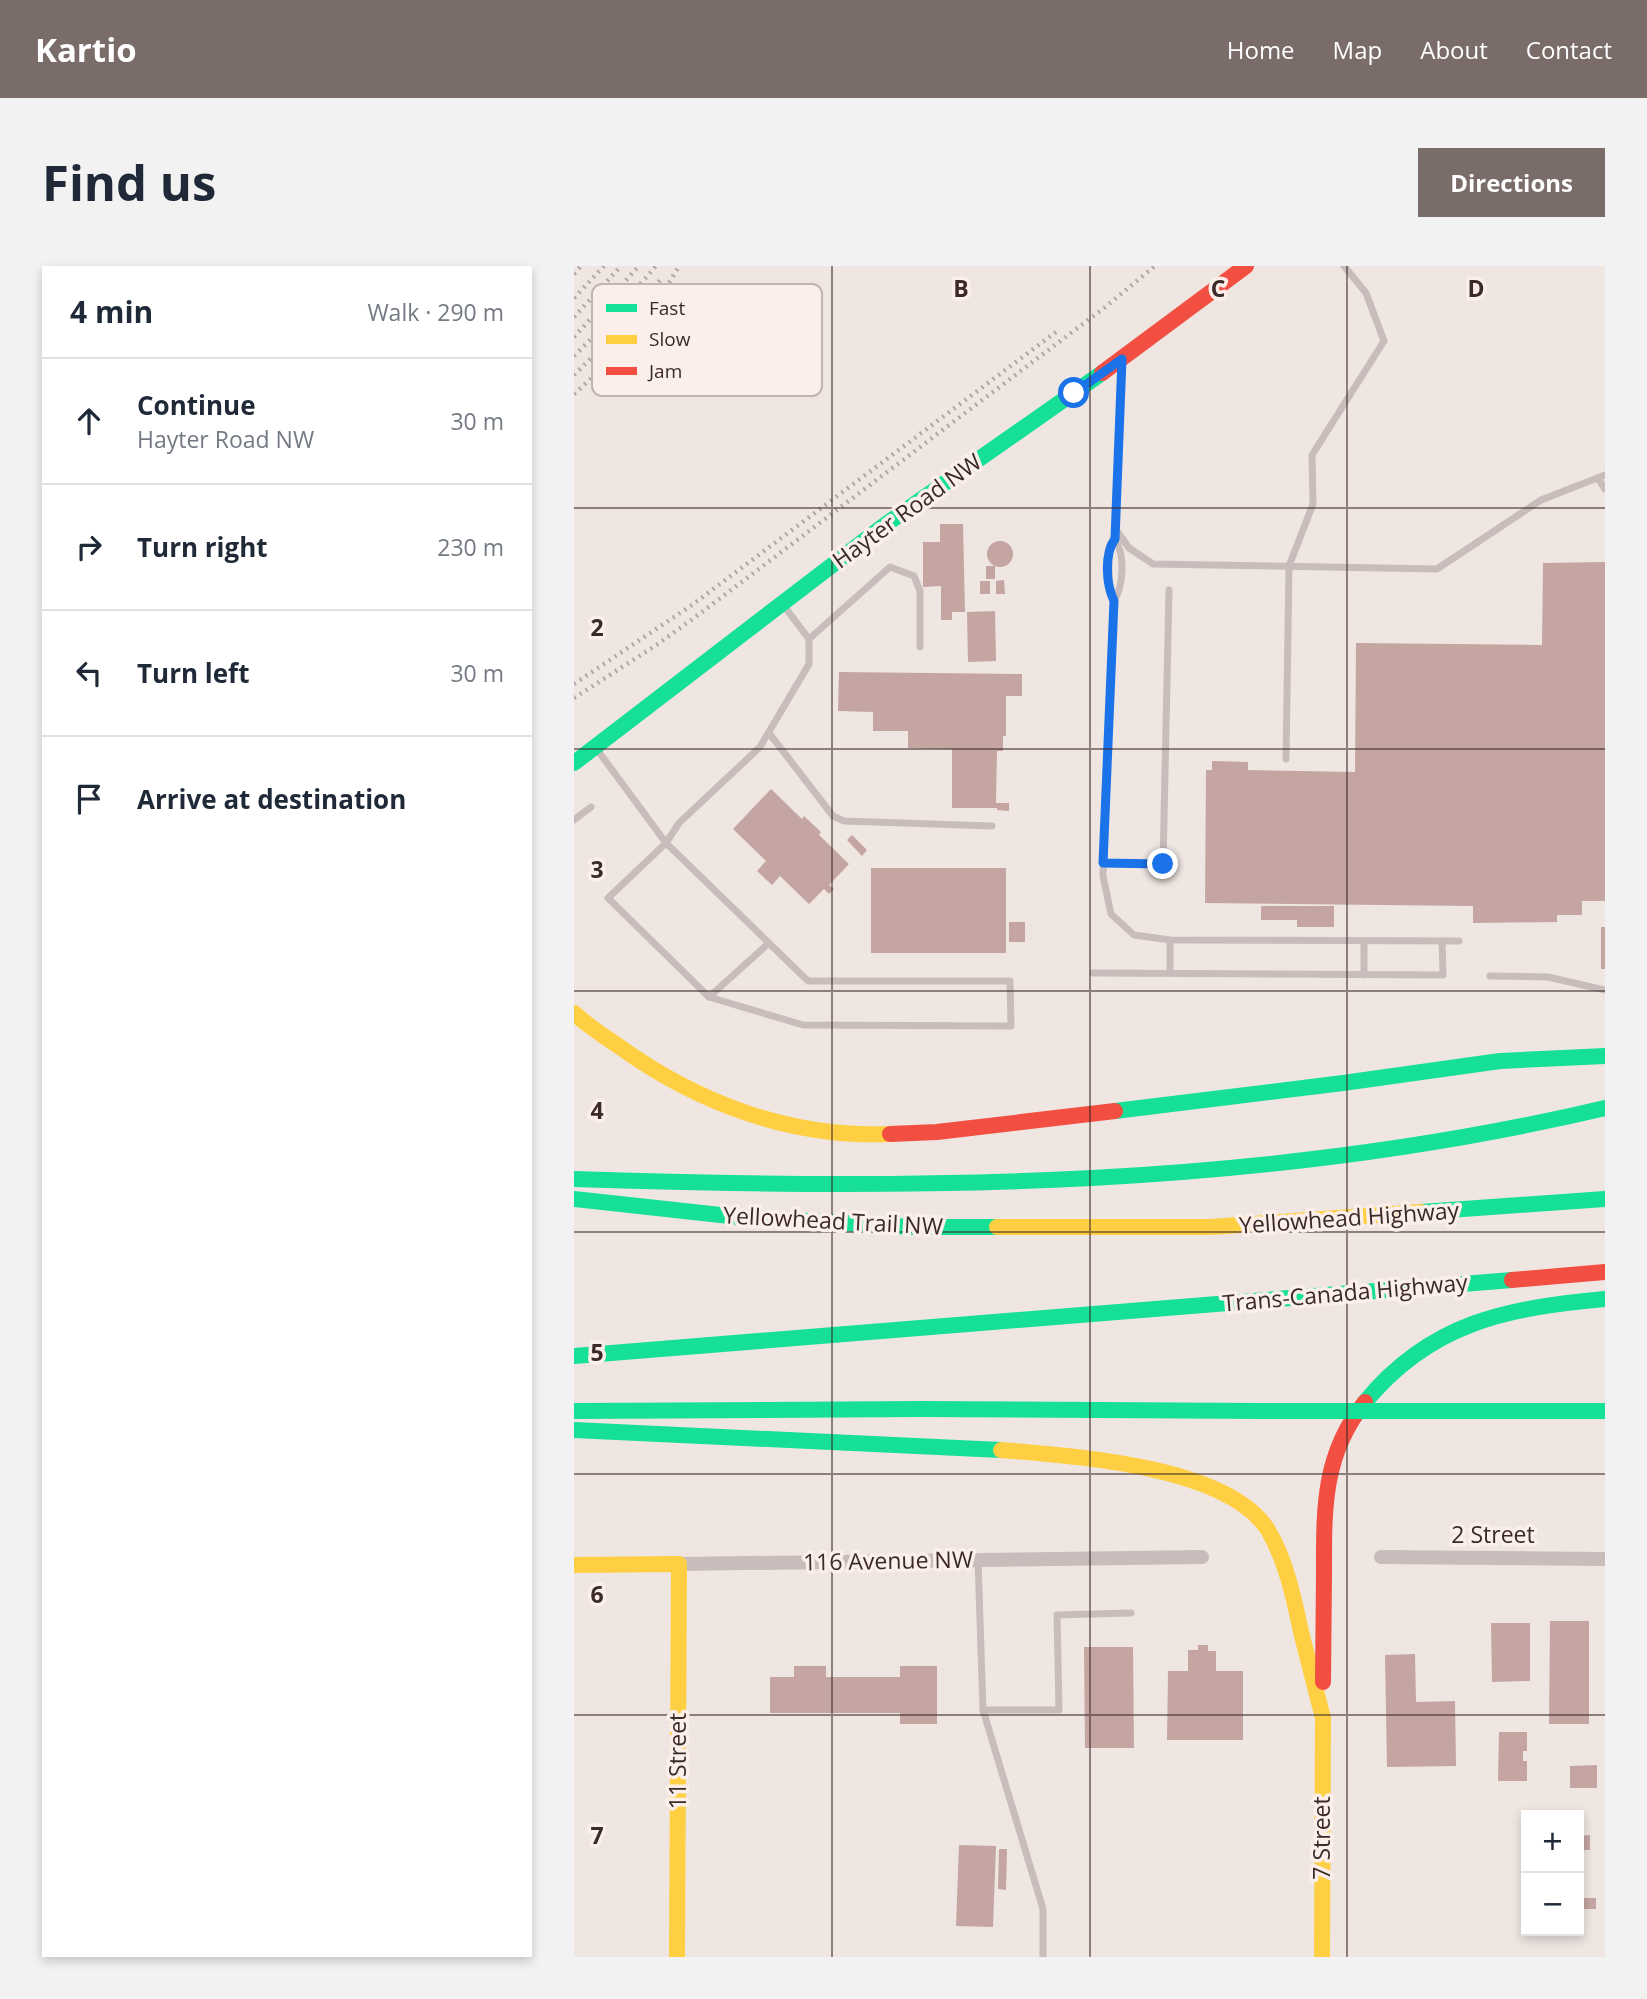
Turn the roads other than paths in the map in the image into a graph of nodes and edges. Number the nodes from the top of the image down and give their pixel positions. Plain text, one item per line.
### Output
1 (1246, 266) edge
2 (1344, 266) edge
3 (1122, 359) junction
4 (1602, 476) edge
5 (1605, 489) edge
6 (1115, 528) junction
7 (1115, 539) junction
8 (1289, 566) junction
9 (1170, 590) dead end
10 (1114, 601) junction
11 (782, 604) junction
12 (809, 639) junction
13 (920, 647) dead end
14 (769, 733) junction
15 (595, 746) junction
16 (1286, 759) dead end
17 (574, 763) edge
18 (591, 807) dead end
19 (574, 820) edge
20 (992, 826) dead end
21 (666, 843) junction
22 (1103, 863) junction
23 (1170, 940) junction
24 (1364, 941) junction
25 (1442, 941) junction
26 (1460, 941) dead end
27 (769, 943) junction
28 (1093, 973) dead end
29 (1170, 973) junction
30 (1364, 975) junction
31 (1490, 976) dead end
32 (1605, 990) edge
33 (709, 997) junction
34 (574, 1013) edge
35 (1605, 1056) edge
36 (1605, 1108) edge
37 (574, 1179) edge
38 (574, 1199) edge
39 (1605, 1199) edge
40 (1093, 1226) joint
41 (1605, 1272) edge
42 (1605, 1299) edge
43 (574, 1356) edge
44 (1605, 1402) edge
45 (1534, 1410) junction
46 (574, 1411) edge
47 (1605, 1411) edge
48 (574, 1430) edge
49 (1202, 1557) dead end
50 (1381, 1557) dead end
51 (1605, 1559) edge
52 (978, 1560) junction
53 (679, 1564) junction
54 (574, 1565) edge
55 (1131, 1613) dead end
56 (983, 1710) junction
57 (1323, 1718) junction
58 (677, 1957) edge
59 (1043, 1957) edge
60 (1322, 1957) edge

1 - 3 main road, Hayter Road NW
2 - 8 lane
3 - 6 lane
3 - 11 main road, Hayter Road NW
4 - 5 lane
4 - 8 lane
6 - 7 lane
6 - 8 lane
7 - 10 lane
7 - 10 lane
8 - 16 lane
9 - 22 lane
10 - 22 lane
11 - 12 lane
11 - 15 main road, Hayter Road NW
12 - 13 lane
12 - 14 lane
14 - 20 lane
14 - 21 lane
15 - 17 main road, Hayter Road NW
15 - 21 lane
18 - 19 lane
21 - 27 lane
21 - 33 lane
22 - 23 lane
23 - 24 lane
23 - 29 lane
24 - 25 lane
24 - 30 lane
25 - 26 lane
25 - 30 lane
27 - 33 lane
27 - 33 lane
28 - 29 lane
29 - 30 lane
31 - 32 lane
34 - 35 main road
36 - 37 main road
38 - 40 main road, Yellowhead Trail NW
39 - 40 main road, Yellowhead Highway
41 - 43 main road, Trans-Canada Highway
42 - 57 main road
44 - 45 main road
45 - 46 main road, bridge
45 - 47 main road
48 - 57 main road
49 - 52 street, 116 Avenue NW
50 - 51 street, 2 Street
52 - 53 street, 116 Avenue NW
52 - 56 lane
53 - 54 main road, 116 Avenue NW
53 - 58 main road, 11 Street
55 - 56 lane
56 - 59 lane
57 - 60 main road, 7 Street

